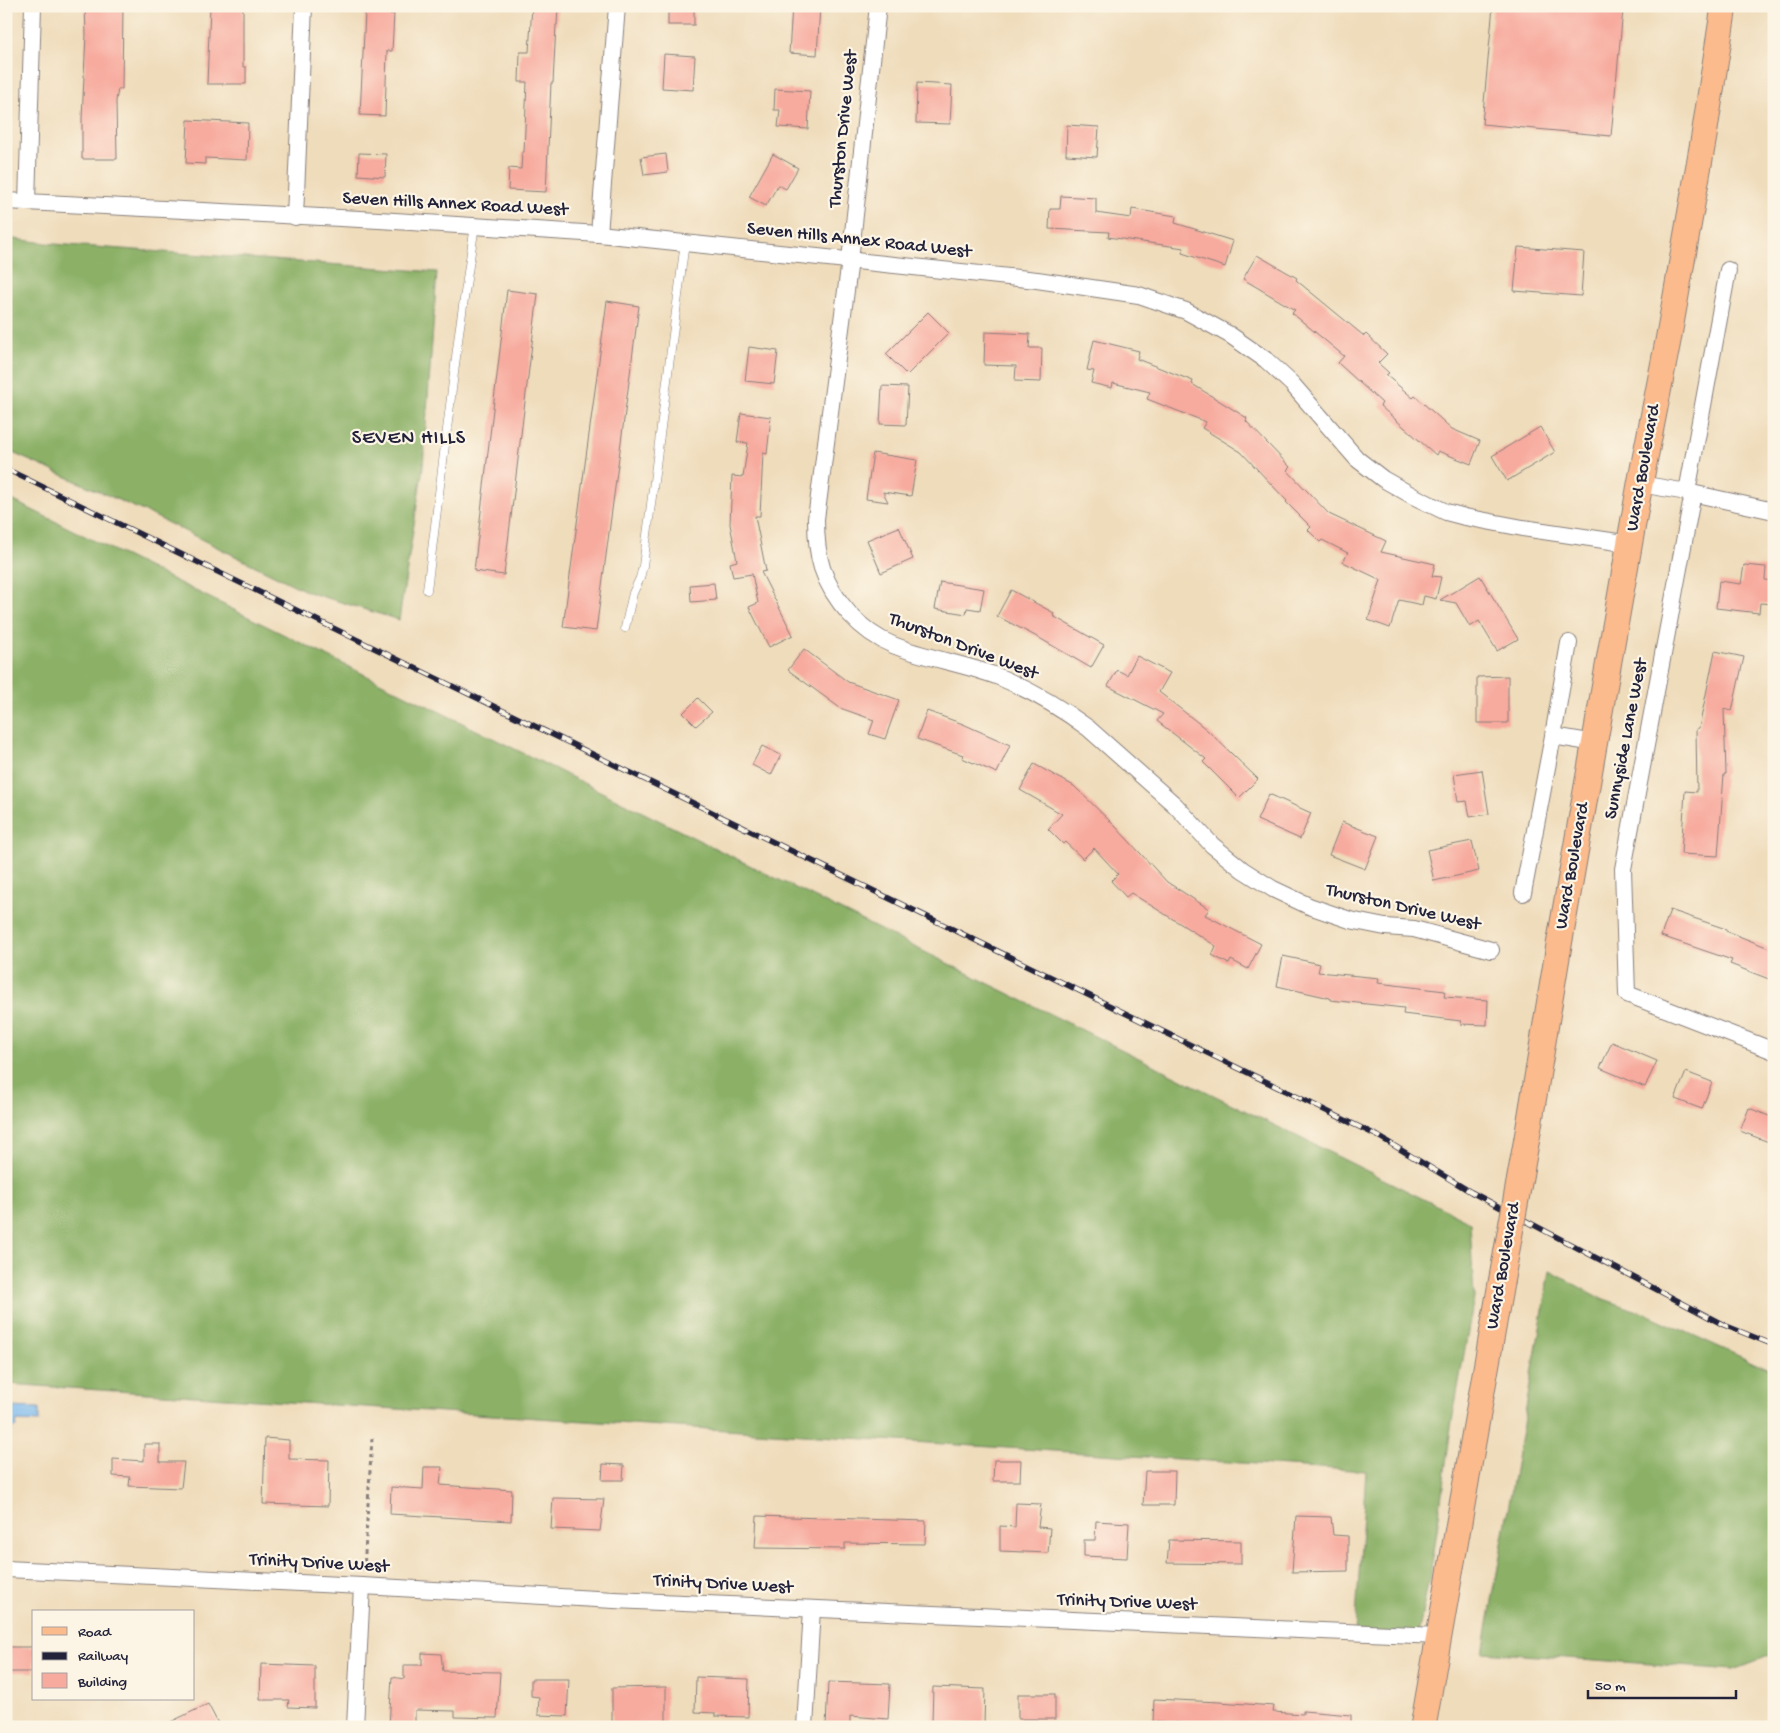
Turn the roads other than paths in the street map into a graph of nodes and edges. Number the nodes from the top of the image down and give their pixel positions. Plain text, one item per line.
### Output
1 (33, 6) edge
2 (304, 6) edge
3 (617, 6) edge
4 (878, 6) edge
5 (1724, 6) edge
6 (6, 201) edge
7 (27, 202) junction
8 (295, 217) junction
9 (475, 225) junction
10 (599, 234) junction
11 (685, 242) junction
12 (850, 260) junction
13 (1728, 270) dead end
14 (1640, 484) junction
15 (1690, 493) junction
16 (1774, 511) edge
17 (1631, 544) junction
18 (427, 590) dead end
19 (625, 628) dead end
20 (1568, 643) dead end
21 (1553, 736) junction
22 (1595, 744) junction
23 (1522, 893) dead end
24 (1491, 950) dead end
25 (1774, 1051) edge
26 (6, 1569) edge
27 (362, 1586) junction
28 (812, 1609) junction
29 (1438, 1636) junction
30 (355, 1727) edge
31 (804, 1727) edge
32 (1423, 1727) edge

1 - 7 street
2 - 8 street
3 - 10 street
4 - 12 street, Thurston Drive West
5 - 14 main road, Ward Boulevard
6 - 7 street, Seven Hills Annex Road West
7 - 8 street, Seven Hills Annex Road West
8 - 9 street, Seven Hills Annex Road West
9 - 10 street, Seven Hills Annex Road West
9 - 18 lane
10 - 11 street, Seven Hills Annex Road West
11 - 12 street, Seven Hills Annex Road West
11 - 19 lane
12 - 17 street, Seven Hills Annex Road West
12 - 24 street, Thurston Drive West
13 - 15 street, Sunnyside Lane West
14 - 15 street
14 - 17 main road, Ward Boulevard
15 - 16 street
15 - 25 street, Sunnyside Lane West
17 - 22 main road, Ward Boulevard
20 - 21 street
21 - 22 street
21 - 23 street
22 - 29 main road, Ward Boulevard, bridge
26 - 27 street, Trinity Drive West
27 - 28 street, Trinity Drive West
27 - 30 street
28 - 29 street, Trinity Drive West
28 - 31 street
29 - 32 main road, Ward Boulevard

